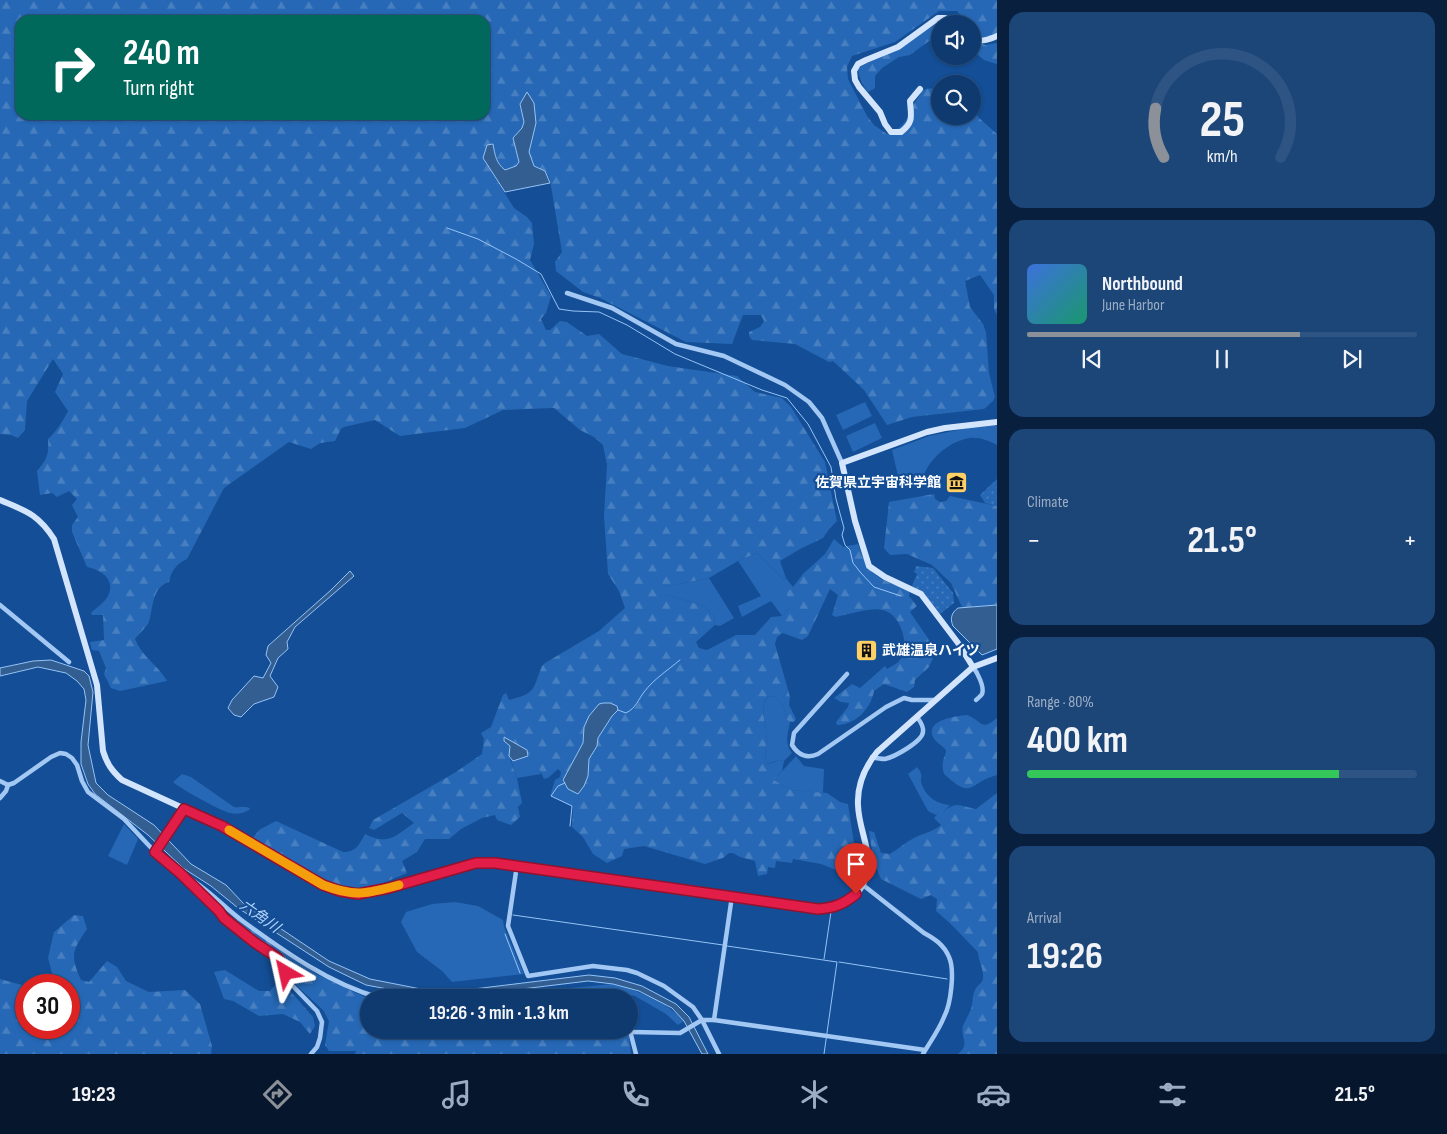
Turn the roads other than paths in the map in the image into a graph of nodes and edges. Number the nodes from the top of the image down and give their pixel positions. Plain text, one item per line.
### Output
1 (931, 23) edge
2 (997, 36) edge
3 (981, 41) edge
4 (920, 88) dead end
5 (568, 293) dead end
6 (997, 422) edge
7 (842, 463) junction
8 (0, 500) edge
9 (0, 605) edge
10 (997, 658) edge
11 (69, 662) dead end
12 (973, 667) junction
13 (847, 674) dead end
14 (937, 700) junction
15 (976, 700) dead end
16 (917, 717) junction
17 (872, 758) junction
18 (0, 781) edge
19 (8, 785) junction
20 (0, 798) edge
21 (184, 809) junction
22 (156, 850) junction
23 (517, 865) junction
24 (180, 873) junction
25 (863, 885) junction
26 (732, 896) junction
27 (360, 992) edge
28 (702, 1020) junction
29 (714, 1020) junction
30 (638, 1030) edge
31 (632, 1039) edge
32 (924, 1052) edge
33 (311, 1054) edge
34 (636, 1054) edge
35 (719, 1054) edge

1 - 4 street
2 - 3 street
5 - 7 street
6 - 7 street
7 - 12 street
8 - 21 street
9 - 11 street
10 - 12 street
12 - 14 street
12 - 15 street
13 - 14 street
14 - 16 street
16 - 17 street
16 - 17 street
17 - 25 street
18 - 19 street
19 - 20 street
19 - 22 street
21 - 22 street
21 - 23 street
22 - 24 street
23 - 26 street
23 - 28 street
24 - 27 street
24 - 33 street
25 - 26 street
25 - 32 street
26 - 29 street
28 - 29 street
28 - 30 street
28 - 35 street
29 - 32 street
31 - 34 street

